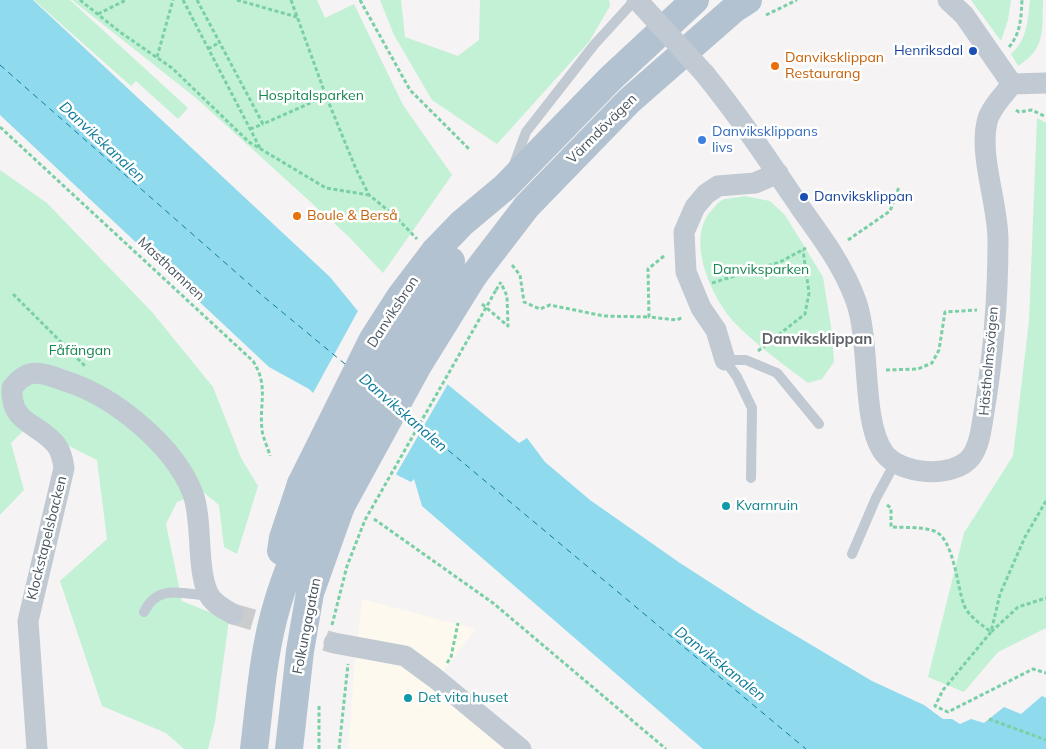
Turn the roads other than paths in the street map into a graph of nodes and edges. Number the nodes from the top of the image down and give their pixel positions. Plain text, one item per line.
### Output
1 (636, 0) edge
2 (695, 0) edge
3 (948, 0) edge
4 (754, 9) edge
5 (1046, 83) edge
6 (1012, 84) junction
7 (778, 173) junction
8 (505, 187) junction
9 (443, 256) joint
10 (725, 360) junction
11 (819, 424) dead end
12 (894, 463) junction
13 (751, 478) dead end
14 (321, 495) junction
15 (852, 554) dead end
16 (210, 596) junction
17 (144, 612) dead end
18 (233, 614) tunnel mouth
19 (342, 645) tunnel mouth
20 (37, 749) edge
21 (254, 749) edge
22 (290, 749) edge
23 (521, 749) edge

1 - 7 street, bridge
1 - 8 lane
2 - 8 main road, Värmdövägen
3 - 6 street
4 - 14 main road, Värmdövägen, bridge
5 - 6 street
6 - 12 street, Hästholmsvägen
7 - 10 street
7 - 12 street
8 - 9 main road, Värmdövägen
9 - 14 main road, Danviksbron, bridge
10 - 11 lane
10 - 13 lane
12 - 15 lane
14 - 21 main road, Folkungagatan
14 - 22 main road, Folkungagatan
16 - 17 lane
16 - 18 street
16 - 20 street, Klockstapelsbacken
19 - 23 street

